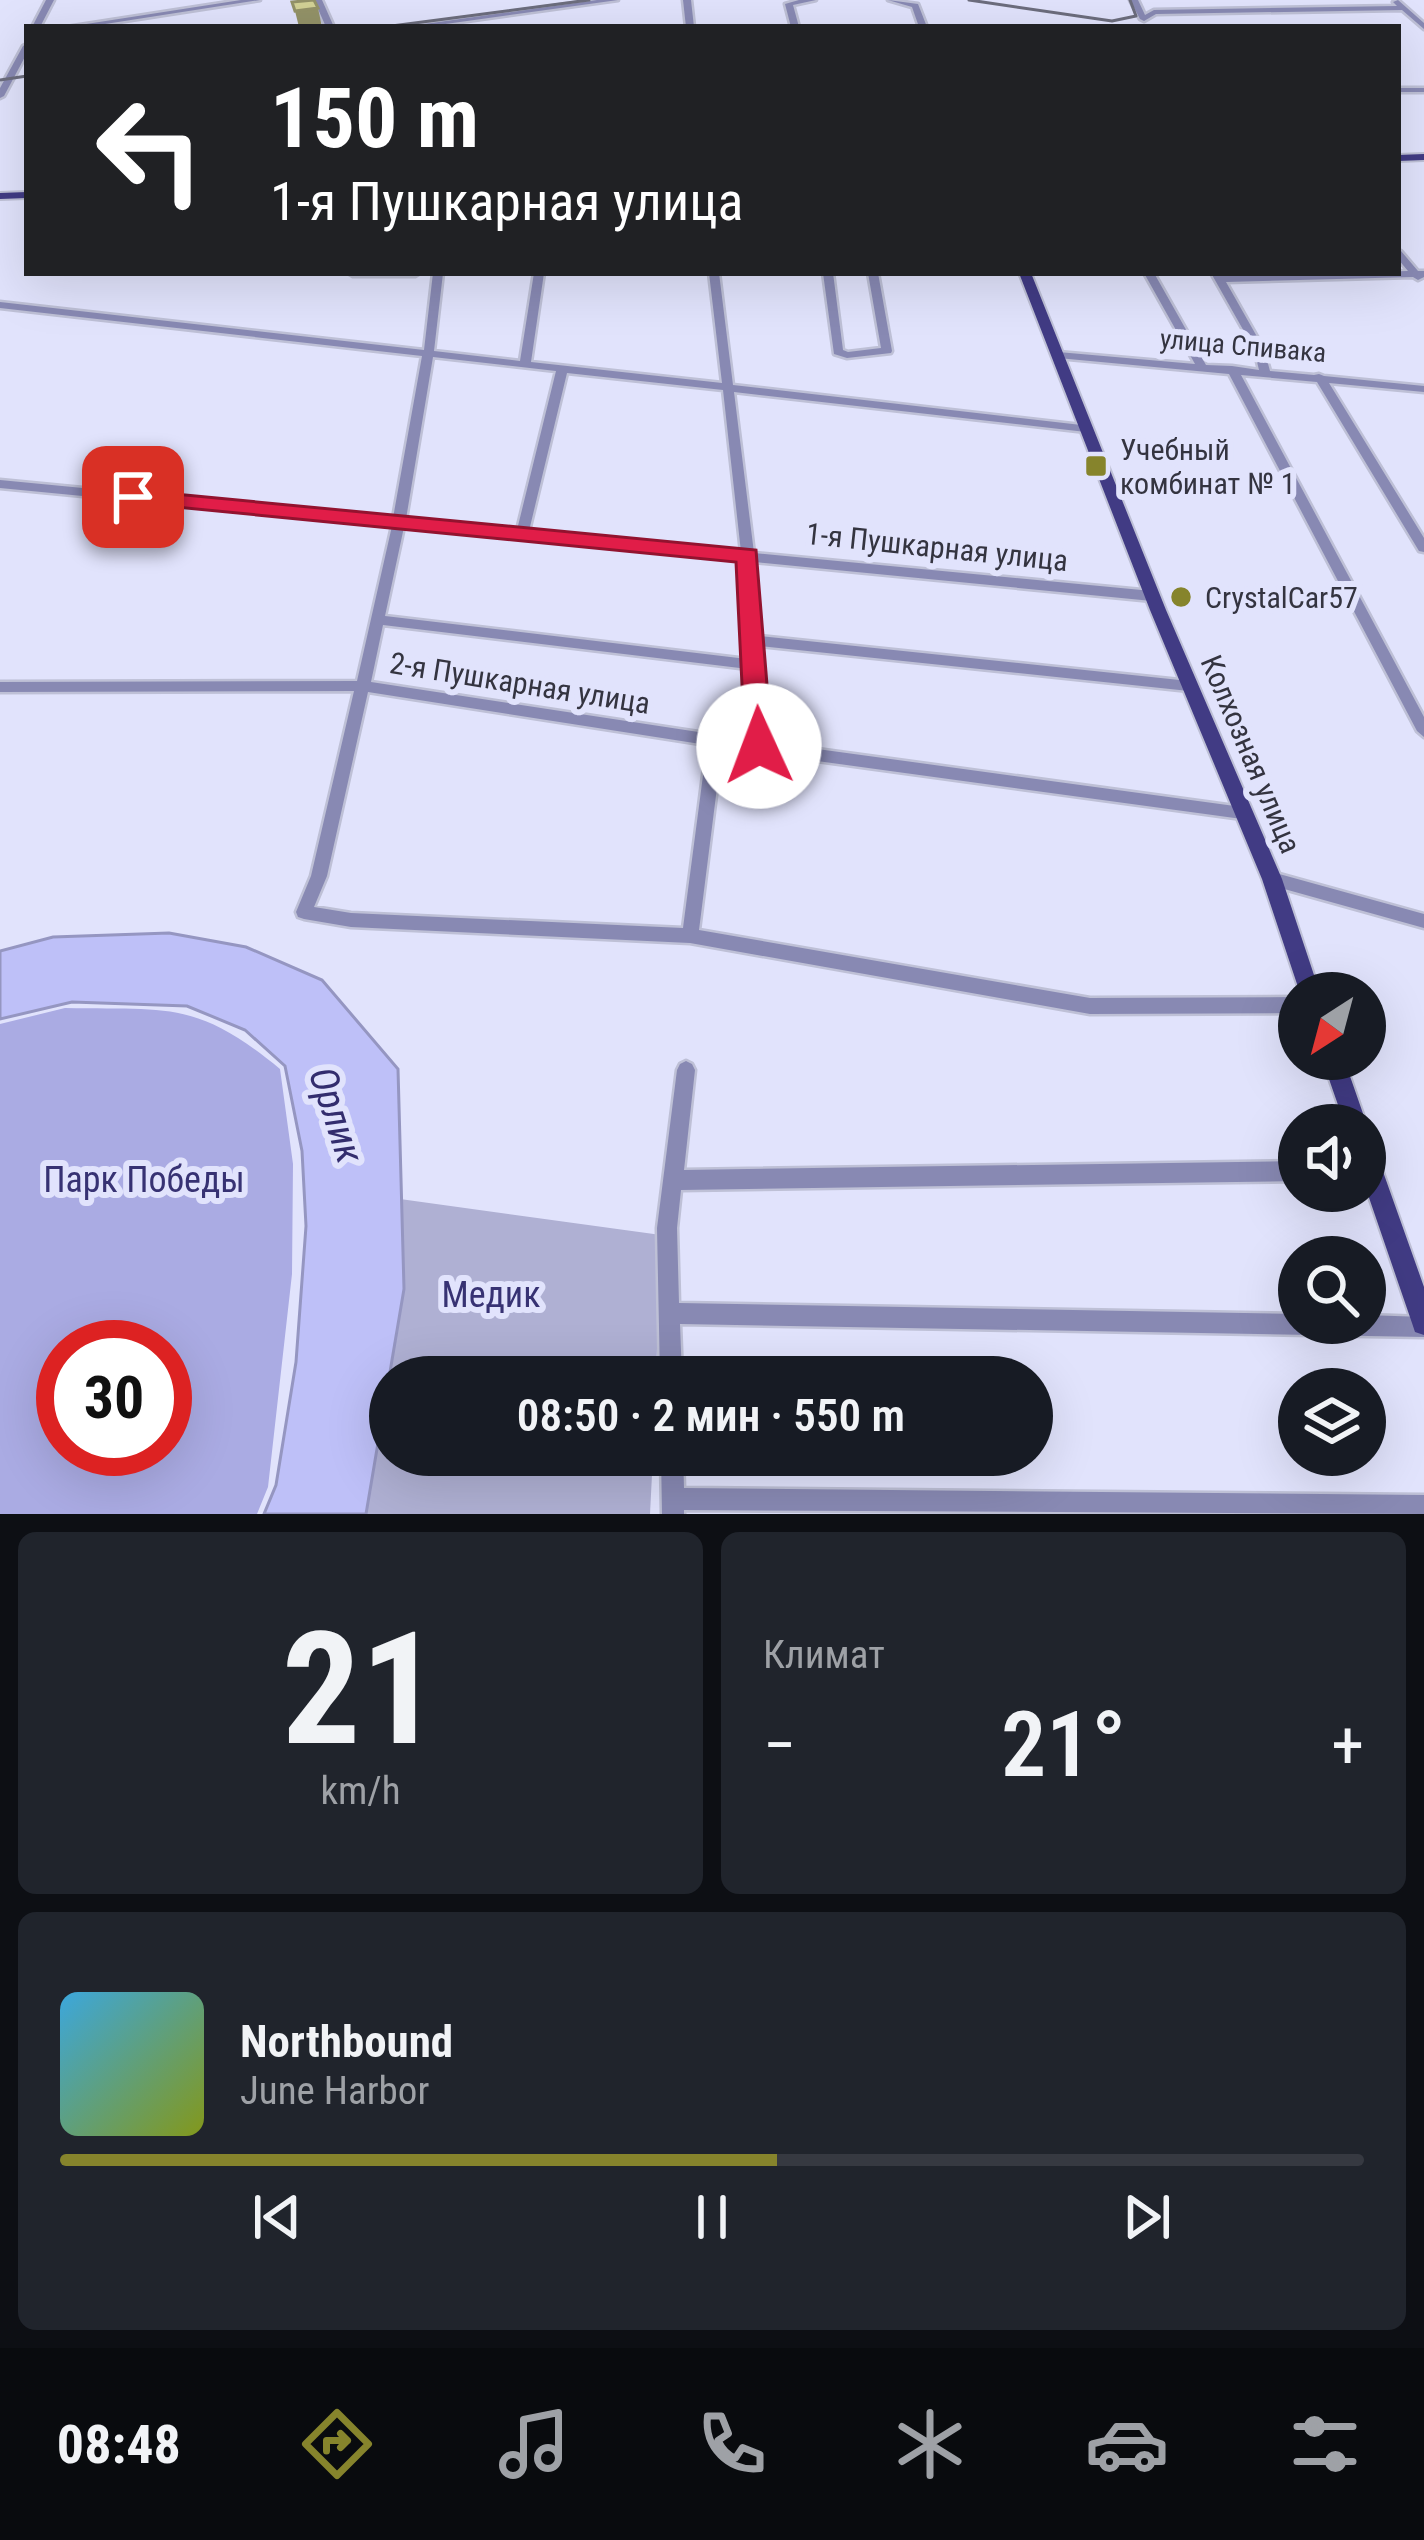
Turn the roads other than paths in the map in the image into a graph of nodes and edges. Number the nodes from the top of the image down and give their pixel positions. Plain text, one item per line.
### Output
1 (256, 0) edge
2 (484, 0) edge
3 (614, 0) edge
4 (812, 0) edge
5 (892, 0) edge
6 (1134, 0) edge
7 (1226, 0) edge
8 (1395, 0) edge
9 (1404, 8) junction
10 (1238, 11) junction
11 (1203, 12) junction
12 (1419, 17) edge
13 (482, 22) edge
14 (92, 24) edge
15 (452, 24) edge
16 (794, 24) edge
17 (922, 24) edge
18 (1212, 24) edge
19 (1424, 27) edge
20 (24, 51) edge
21 (5, 81) edge
22 (0, 96) edge
23 (1401, 256) edge
24 (438, 276) edge
25 (539, 276) edge
26 (714, 276) edge
27 (828, 276) edge
28 (874, 276) edge
29 (1025, 276) edge
30 (1151, 276) edge
31 (1217, 276) edge
32 (1422, 278) edge
33 (0, 305) edge
34 (430, 355) junction
35 (1058, 355) junction
36 (525, 364) junction
37 (1201, 366) junction
38 (562, 369) junction
39 (1232, 369) junction
40 (1265, 371) junction
41 (1319, 376) junction
42 (1424, 389) edge
43 (729, 391) junction
44 (1086, 428) junction
45 (0, 484) edge
46 (401, 524) junction
47 (523, 535) junction
48 (1424, 548) edge
49 (748, 555) junction
50 (1152, 596) junction
51 (379, 620) junction
52 (756, 641) junction
53 (756, 665) junction
54 (0, 686) edge
55 (361, 686) junction
56 (1189, 686) junction
57 (1424, 731) edge
58 (715, 741) junction
59 (759, 746) junction
60 (1242, 813) junction
61 (1272, 879) junction
62 (1424, 921) edge
63 (690, 936) junction
64 (1303, 972) edge
65 (1278, 1005) edge
66 (686, 1070) dead end
67 (1278, 1171) edge
68 (675, 1180) junction
69 (1384, 1212) edge
70 (670, 1313) junction
71 (1424, 1325) edge
72 (671, 1356) edge
73 (672, 1476) edge
74 (1424, 1506) edge
75 (673, 1507) edge

1 - 14 street
2 - 13 street
3 - 13 street
4 - 16 street
5 - 17 street
6 - 11 street
7 - 10 street
8 - 9 street
9 - 10 street
9 - 12 street
10 - 11 street
11 - 18 street
12 - 19 street
13 - 15 street
20 - 21 street
21 - 22 street
23 - 32 street
24 - 34 street
25 - 36 street
26 - 43 street
27 - 28 street
29 - 35 main road, Колхозная улица
30 - 37 street
31 - 32 street
31 - 40 street
33 - 34 street
34 - 36 street
34 - 46 street
35 - 37 street, улица Спивака
35 - 44 main road, Колхозная улица
36 - 38 street
37 - 39 street, улица Спивака
38 - 43 street
38 - 47 street
39 - 40 street, улица Спивака
39 - 57 street
40 - 41 street, улица Спивака
41 - 42 street, улица Спивака
41 - 48 street
43 - 44 street
43 - 49 street
44 - 50 main road, Колхозная улица
45 - 46 street, 1-я Пушкарная улица
46 - 47 street, 1-я Пушкарная улица
46 - 51 street
47 - 49 street, 1-я Пушкарная улица
49 - 50 street, 1-я Пушкарная улица
49 - 52 street
50 - 56 main road, Колхозная улица
51 - 53 street
51 - 55 street
52 - 53 street
52 - 56 street
53 - 59 street
54 - 55 street, 2-я Пушкарная улица
55 - 58 street, 2-я Пушкарная улица
55 - 63 street
56 - 60 main road, Колхозная улица
58 - 59 street, 2-я Пушкарная улица
58 - 63 street
59 - 60 street, 2-я Пушкарная улица
60 - 61 main road, Колхозная улица
61 - 62 street
61 - 64 main road, Колхозная улица
63 - 65 street
66 - 68 street
67 - 68 street
68 - 70 street
69 - 71 main road
70 - 71 street
70 - 72 street
73 - 75 street
74 - 75 street

